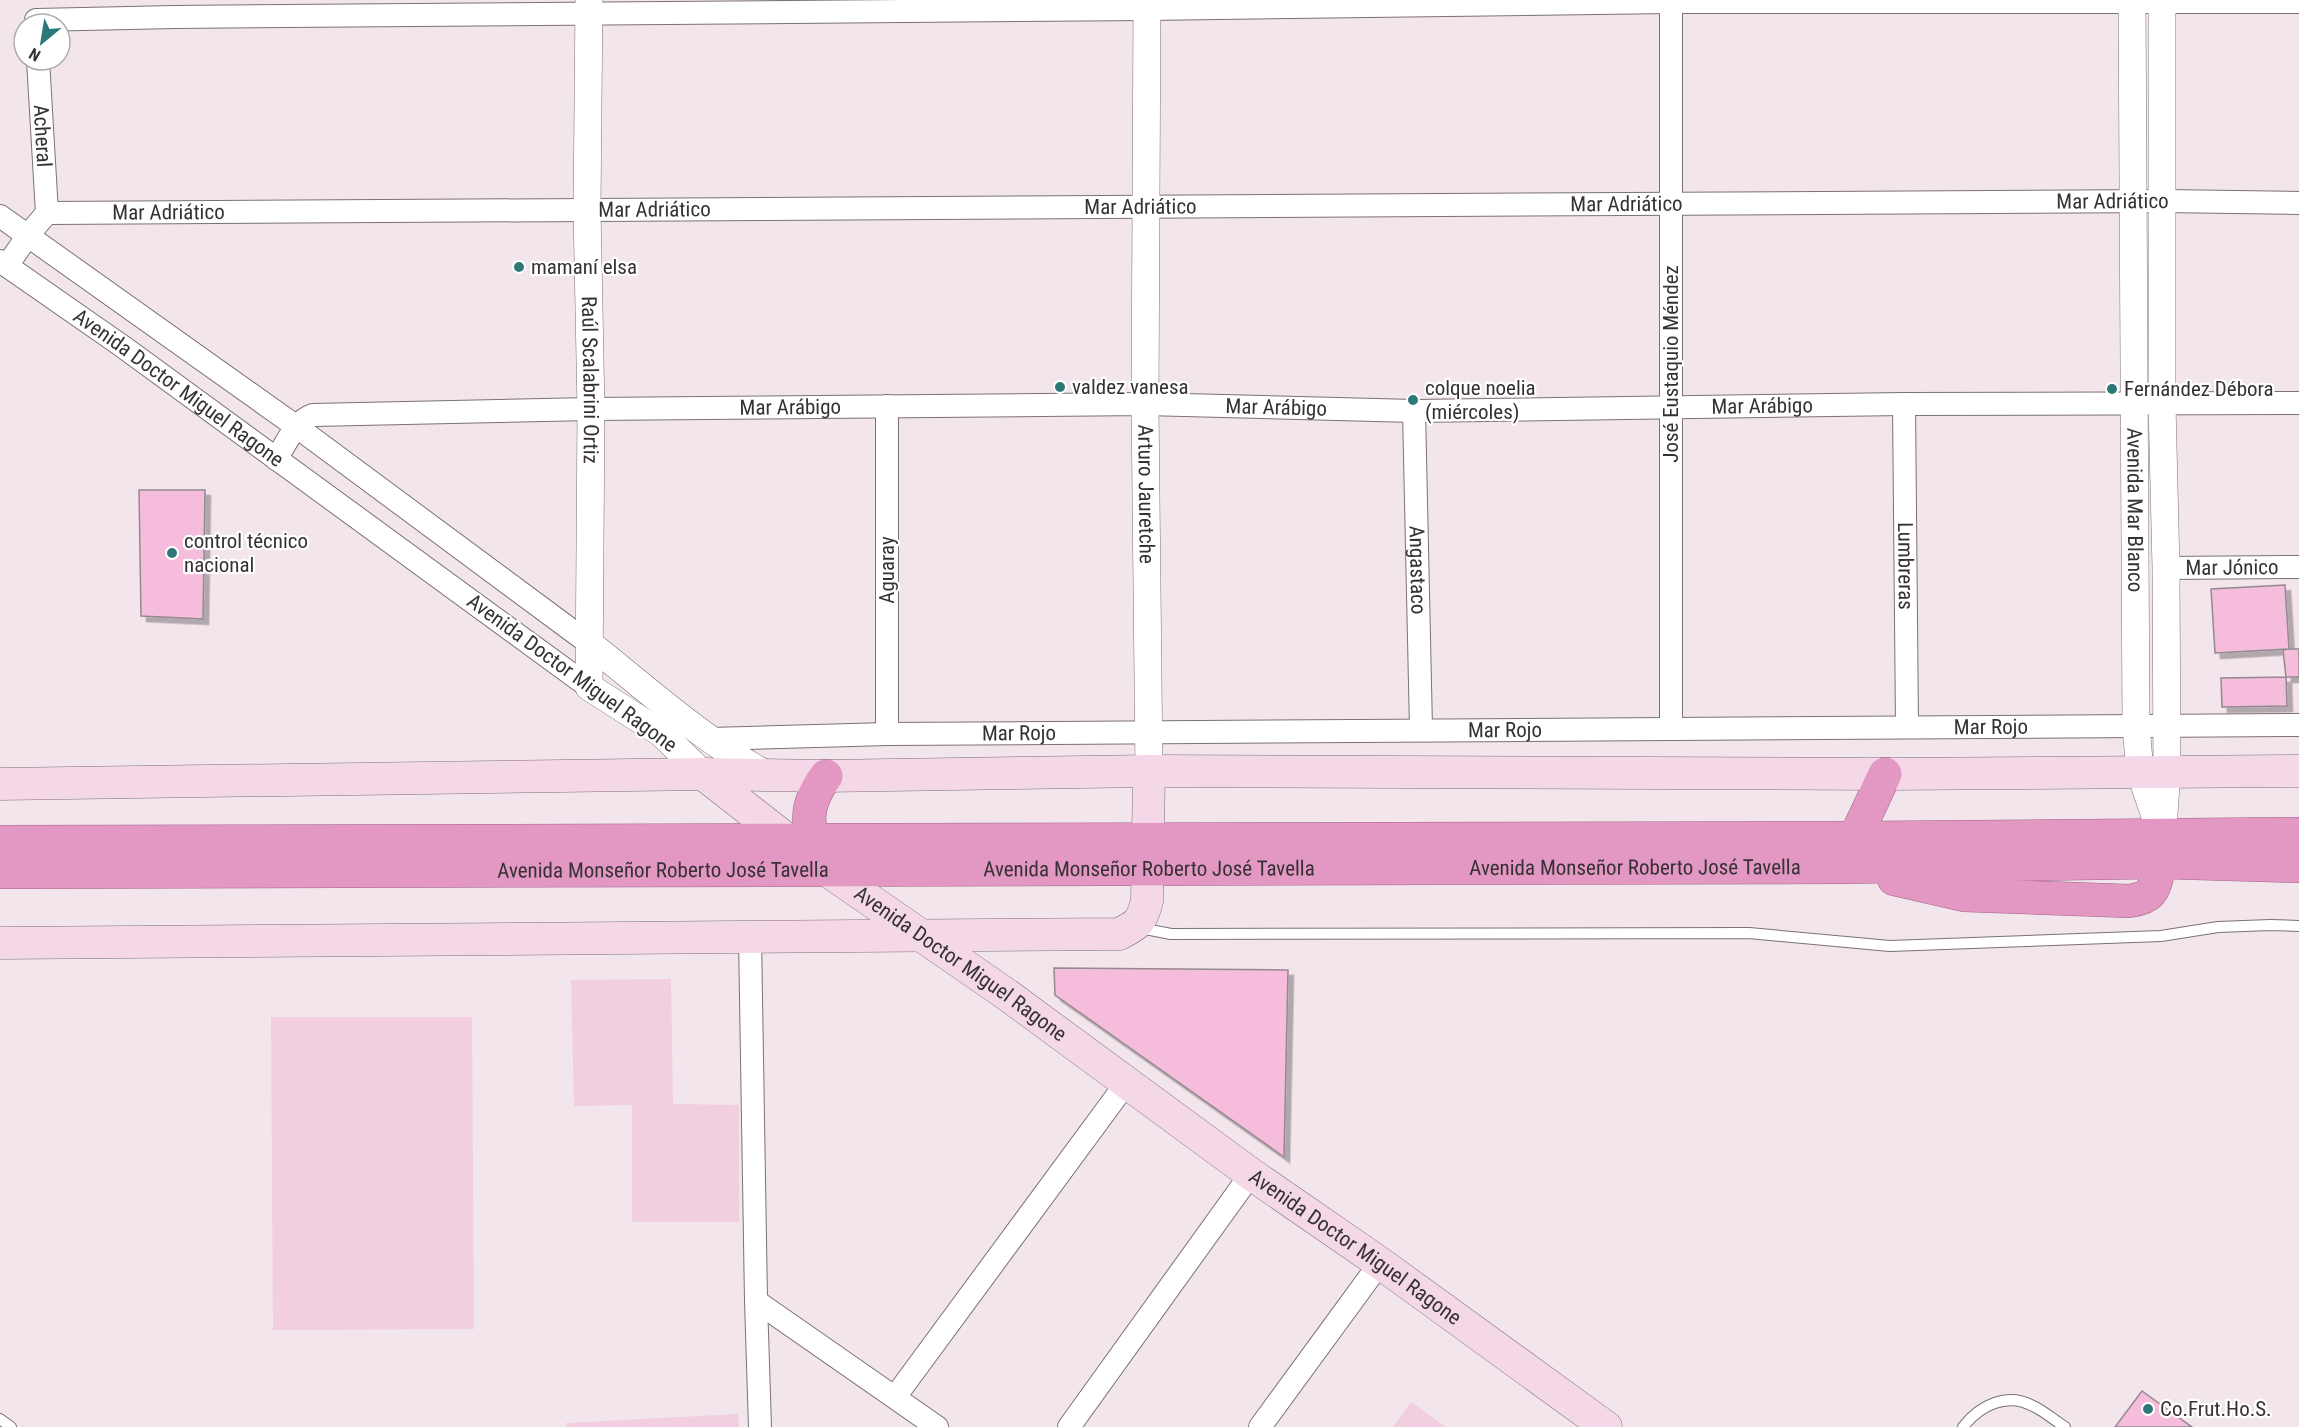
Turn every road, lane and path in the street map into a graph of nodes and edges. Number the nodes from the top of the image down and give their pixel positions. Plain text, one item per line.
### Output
1 (1671, 1) edge
2 (2132, 1) edge
3 (2162, 1) edge
4 (2299, 2) edge
5 (1147, 5) edge
6 (589, 6) edge
7 (177, 9) edge
8 (72, 19) edge
9 (39, 72) edge
10 (2163, 201) junction
11 (2134, 203) junction
12 (2299, 203) edge
13 (1671, 204) junction
14 (1145, 206) junction
15 (587, 209) junction
16 (47, 213) junction
17 (0, 216) edge
18 (28, 235) junction
19 (3, 264) edge
20 (2134, 403) junction
21 (2299, 403) edge
22 (1145, 404) junction
23 (1904, 404) junction
24 (2162, 404) junction
25 (887, 406) junction
26 (1672, 408) junction
27 (591, 409) junction
28 (1414, 411) junction
29 (297, 427) junction
30 (276, 459) junction
31 (2299, 567) edge
32 (2166, 568) junction
33 (590, 644) junction
34 (589, 687) junction
35 (2299, 725) edge
36 (1907, 726) junction
37 (2136, 726) junction
38 (2166, 727) junction
39 (1671, 728) junction
40 (1421, 729) junction
41 (1149, 731) junction
42 (887, 734) junction
43 (710, 739) junction
44 (1149, 771) junction
45 (2299, 771) edge
46 (2153, 772) junction
47 (703, 774) junction
48 (766, 774) junction
49 (1885, 774) junction
50 (826, 776) junction
51 (0, 784) edge
52 (2299, 834) edge
53 (0, 842) edge
54 (2161, 849) junction
55 (807, 850) junction
56 (1849, 853) junction
57 (1149, 854) junction
58 (2299, 866) edge
59 (0, 872) edge
60 (2299, 926) edge
61 (1133, 927) junction
62 (920, 936) junction
63 (1011, 936) junction
64 (750, 937) junction
65 (0, 943) edge
66 (1006, 994) junction
67 (1127, 1082) junction
68 (1251, 1174) junction
69 (1380, 1263) junction
70 (756, 1301) junction
71 (895, 1397) junction
72 (0, 1419) edge
73 (11, 1427) edge
74 (760, 1427) edge
75 (937, 1427) edge
76 (1069, 1427) edge
77 (1260, 1427) edge
78 (1606, 1427) edge
79 (1963, 1427) edge
80 (2064, 1427) edge

1 - 2 street
1 - 5 street
1 - 13 street, José Eustaquio Méndez
2 - 3 street
2 - 11 street, Avenida Mar Blanco
3 - 4 street
3 - 10 street, Avenida Mar Blanco
5 - 6 street
5 - 14 street, Arturo Jauretche
6 - 7 street
6 - 15 street, Raúl Scalabrini Ortiz
7 - 8 street
9 - 16 street, Acheral
10 - 11 street, Mar Adriático
10 - 12 street, Mar Adriático
10 - 24 street, Avenida Mar Blanco
11 - 13 street, Mar Adriático
11 - 20 street, Avenida Mar Blanco
13 - 14 street, Mar Adriático
13 - 26 street, José Eustaquio Méndez
14 - 15 street, Mar Adriático
14 - 22 street, Arturo Jauretche
15 - 16 street, Mar Adriático
15 - 27 street, Raúl Scalabrini Ortiz
16 - 18 street
17 - 18 street, Avenida Doctor Miguel Ragone
18 - 19 street
18 - 29 street, Avenida Doctor Miguel Ragone
19 - 30 street, Avenida Doctor Miguel Ragone
20 - 23 street, Mar Arábigo
20 - 24 street, Mar Arábigo
20 - 37 street, Avenida Mar Blanco
21 - 24 street, Mar Arábigo
22 - 25 street, Mar Arábigo
22 - 28 street, Mar Arábigo
22 - 41 street, Arturo Jauretche
23 - 26 street, Mar Arábigo
23 - 36 street, Lumbreras
24 - 32 street, Avenida Mar Blanco
25 - 27 street, Mar Arábigo
25 - 42 street, Aguaray
26 - 28 street, Mar Arábigo
26 - 39 street, José Eustaquio Méndez
27 - 29 street, Mar Arábigo
27 - 33 street, Raúl Scalabrini Ortiz
28 - 40 street, Angastaco
29 - 30 street
29 - 33 street, Avenida Doctor Miguel Ragone
30 - 34 street, Avenida Doctor Miguel Ragone
31 - 32 street, Mar Jónico
32 - 38 street, Avenida Mar Blanco
33 - 34 street, Raúl Scalabrini Ortiz
33 - 43 street, Avenida Doctor Miguel Ragone
34 - 47 street, Avenida Doctor Miguel Ragone
35 - 38 street, Mar Rojo
36 - 37 street, Mar Rojo
36 - 39 street, Mar Rojo
37 - 38 street, Mar Rojo
37 - 46 street, Avenida Mar Blanco
38 - 46 street, Avenida Mar Blanco
39 - 40 street, Mar Rojo
40 - 41 street, Mar Rojo
41 - 42 street, Mar Rojo
41 - 44 street, Arturo Jauretche
42 - 43 street, Mar Rojo
43 - 48 street, Avenida Doctor Miguel Ragone
44 - 49 main road
44 - 50 main road
44 - 57 main road
45 - 46 main road
46 - 49 main road
46 - 54 street, Avenida Mar Blanco
47 - 48 main road
47 - 51 main road
47 - 55 main road, Avenida Doctor Miguel Ragone
48 - 50 main road
49 - 56 highway
50 - 55 highway
52 - 54 highway, Avenida Monseñor Roberto José Tavella
53 - 55 highway, Avenida Monseñor Roberto José Tavella
54 - 56 highway, Avenida Monseñor Roberto José Tavella
54 - 56 highway
54 - 58 highway, Avenida Monseñor Roberto José Tavella
55 - 57 highway, Avenida Monseñor Roberto José Tavella
55 - 59 highway, Avenida Monseñor Roberto José Tavella
55 - 62 main road, Avenida Doctor Miguel Ragone
56 - 57 highway, Avenida Monseñor Roberto José Tavella
57 - 61 main road
60 - 61 lane
61 - 63 main road
62 - 63 main road
62 - 64 main road
62 - 66 main road, Avenida Doctor Miguel Ragone
63 - 66 main road
64 - 65 main road
64 - 70 street
66 - 67 main road, Avenida Doctor Miguel Ragone
67 - 68 main road, Avenida Doctor Miguel Ragone
67 - 71 street
68 - 69 main road, Avenida Doctor Miguel Ragone
68 - 76 street
69 - 77 street
69 - 78 main road, Avenida Doctor Miguel Ragone
70 - 71 street
70 - 74 street
71 - 75 street
72 - 73 lane
79 - 80 lane

